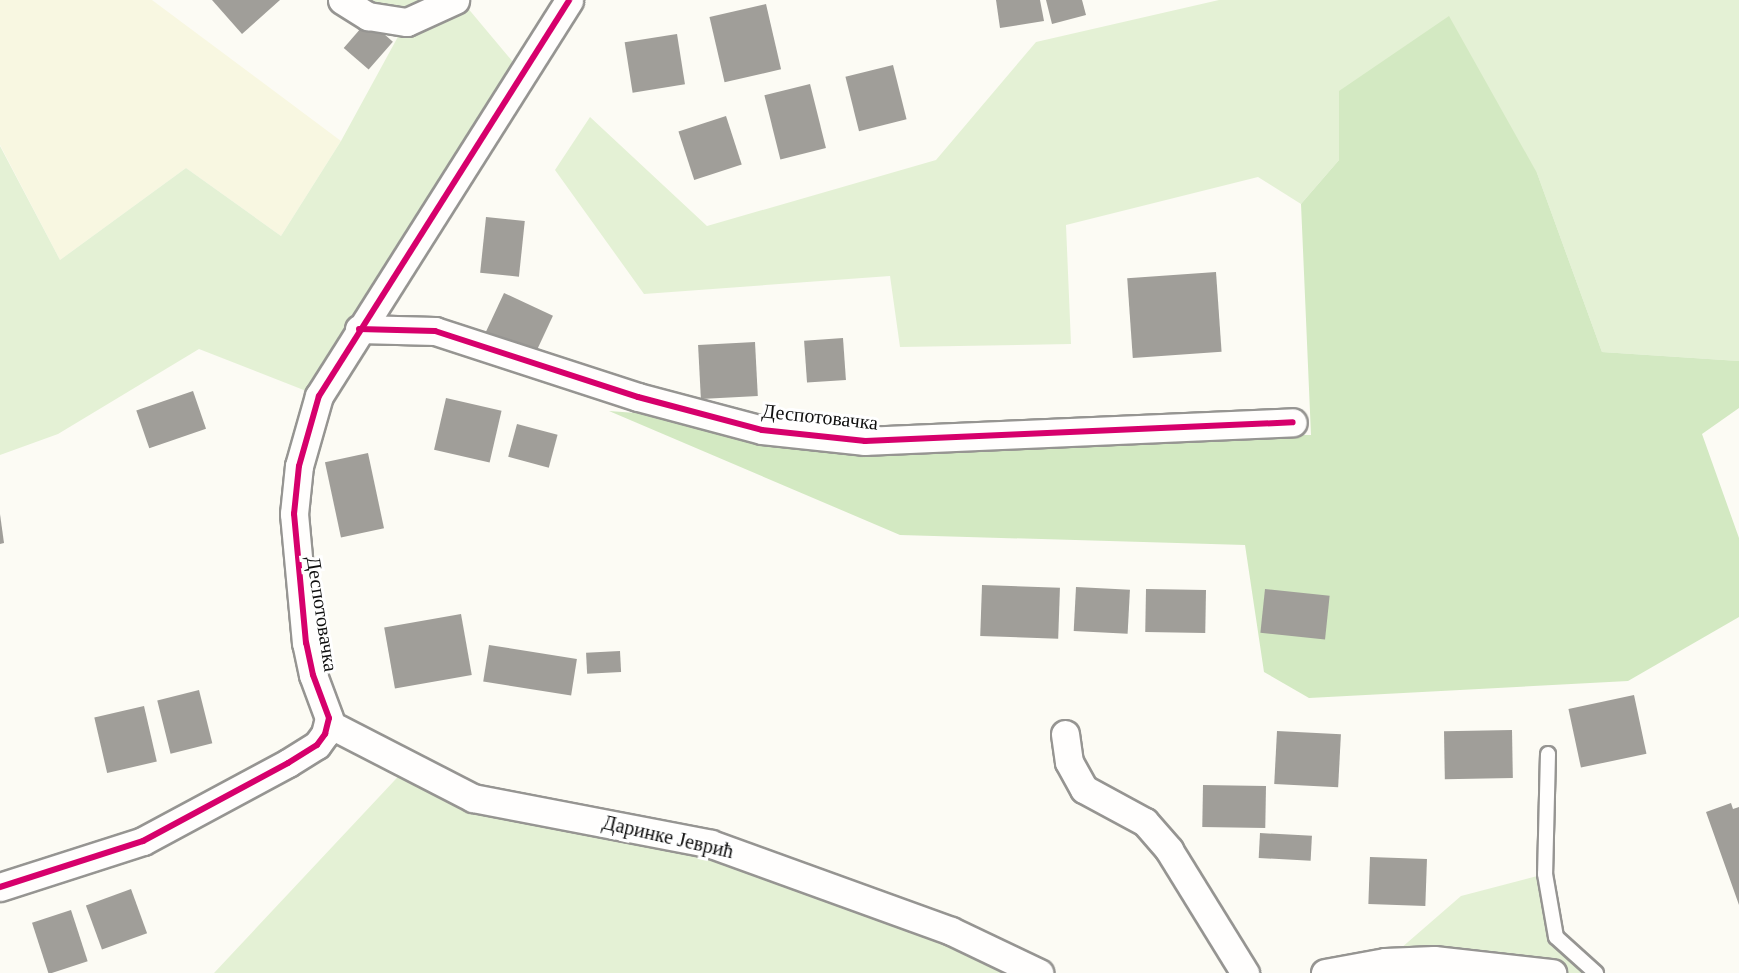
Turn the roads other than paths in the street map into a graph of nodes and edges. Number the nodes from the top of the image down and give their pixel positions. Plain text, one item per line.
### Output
1 (342, 0) edge
2 (455, 0) edge
3 (570, 0) edge
4 (359, 329) junction
5 (1293, 422) dead end
6 (329, 724) junction
7 (1065, 734) dead end
8 (1548, 754) dead end
9 (0, 887) edge
10 (1040, 973) edge
11 (1245, 973) edge
12 (1325, 973) edge
13 (1552, 973) edge
14 (1596, 973) edge

1 - 2 street
3 - 4 street, Деспотовачка
4 - 5 street, Деспотовачка
4 - 6 street, Деспотовачка
6 - 9 street
6 - 10 street, Даринке Јеврић
7 - 11 street
8 - 14 lane
12 - 13 street

